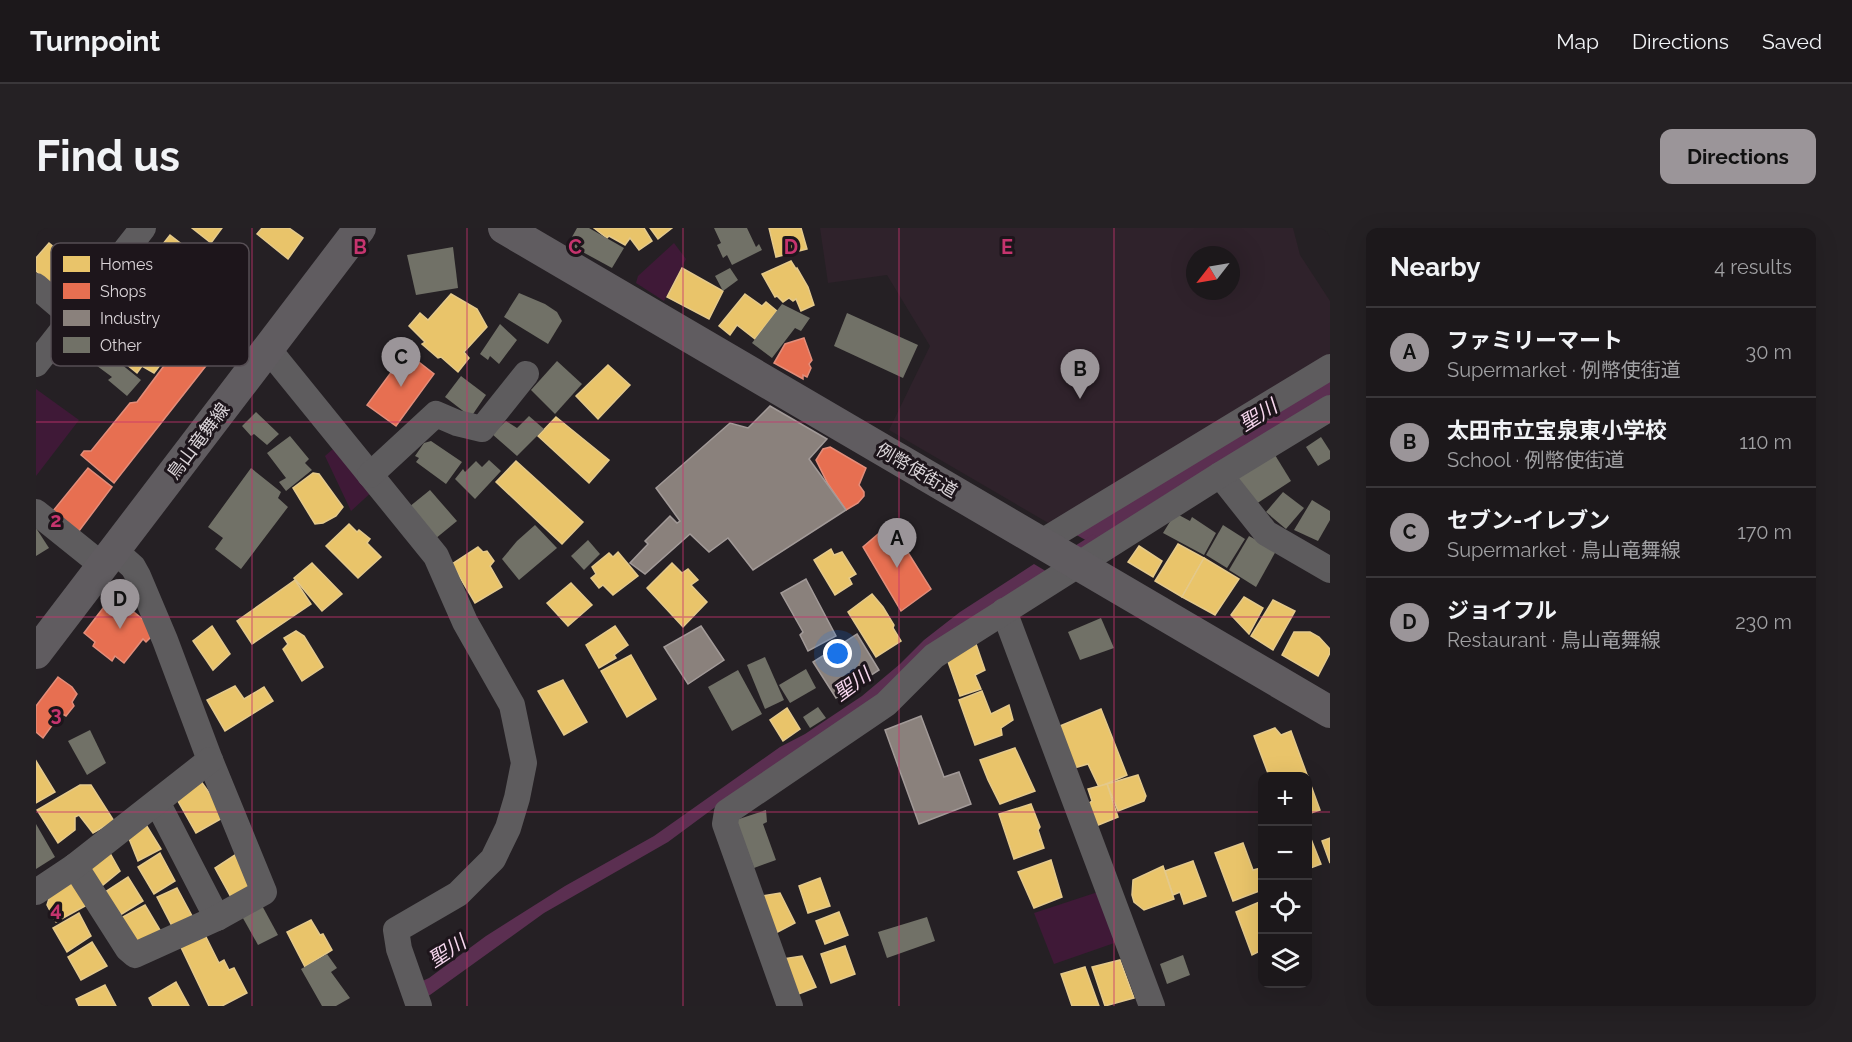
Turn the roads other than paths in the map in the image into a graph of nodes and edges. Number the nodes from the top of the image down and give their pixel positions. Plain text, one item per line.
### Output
1 (143, 228) edge
2 (360, 228) edge
3 (504, 228) edge
4 (131, 243) edge
5 (36, 286) edge
6 (51, 299) edge
7 (51, 344) edge
8 (268, 349) junction
9 (36, 364) edge
10 (1330, 367) edge
11 (526, 374) dead end
12 (1329, 411) edge
13 (370, 475) junction
14 (1220, 475) junction
15 (36, 512) edge
16 (1060, 554) junction
17 (109, 558) junction
18 (1330, 570) edge
19 (1004, 610) junction
20 (36, 653) edge
21 (1330, 711) edge
22 (210, 760) junction
23 (157, 802) junction
24 (75, 866) junction
25 (36, 892) edge
26 (217, 918) junction
27 (416, 998) edge
28 (789, 1006) edge
29 (1152, 1006) edge

1 - 4 street
2 - 8 main road, 鳥山竜舞線
3 - 16 main road, 例幣使街道
5 - 6 street
7 - 9 street
8 - 13 street
8 - 17 main road, 鳥山竜舞線
10 - 16 street
11 - 13 street
12 - 14 street
13 - 27 street
14 - 16 street
14 - 18 street
15 - 17 street
16 - 19 street
16 - 21 main road, 例幣使街道
17 - 20 main road, 鳥山竜舞線
17 - 22 street
19 - 28 street
19 - 29 street
22 - 23 street
22 - 26 street
23 - 24 street
23 - 26 street
24 - 25 street
24 - 26 street

